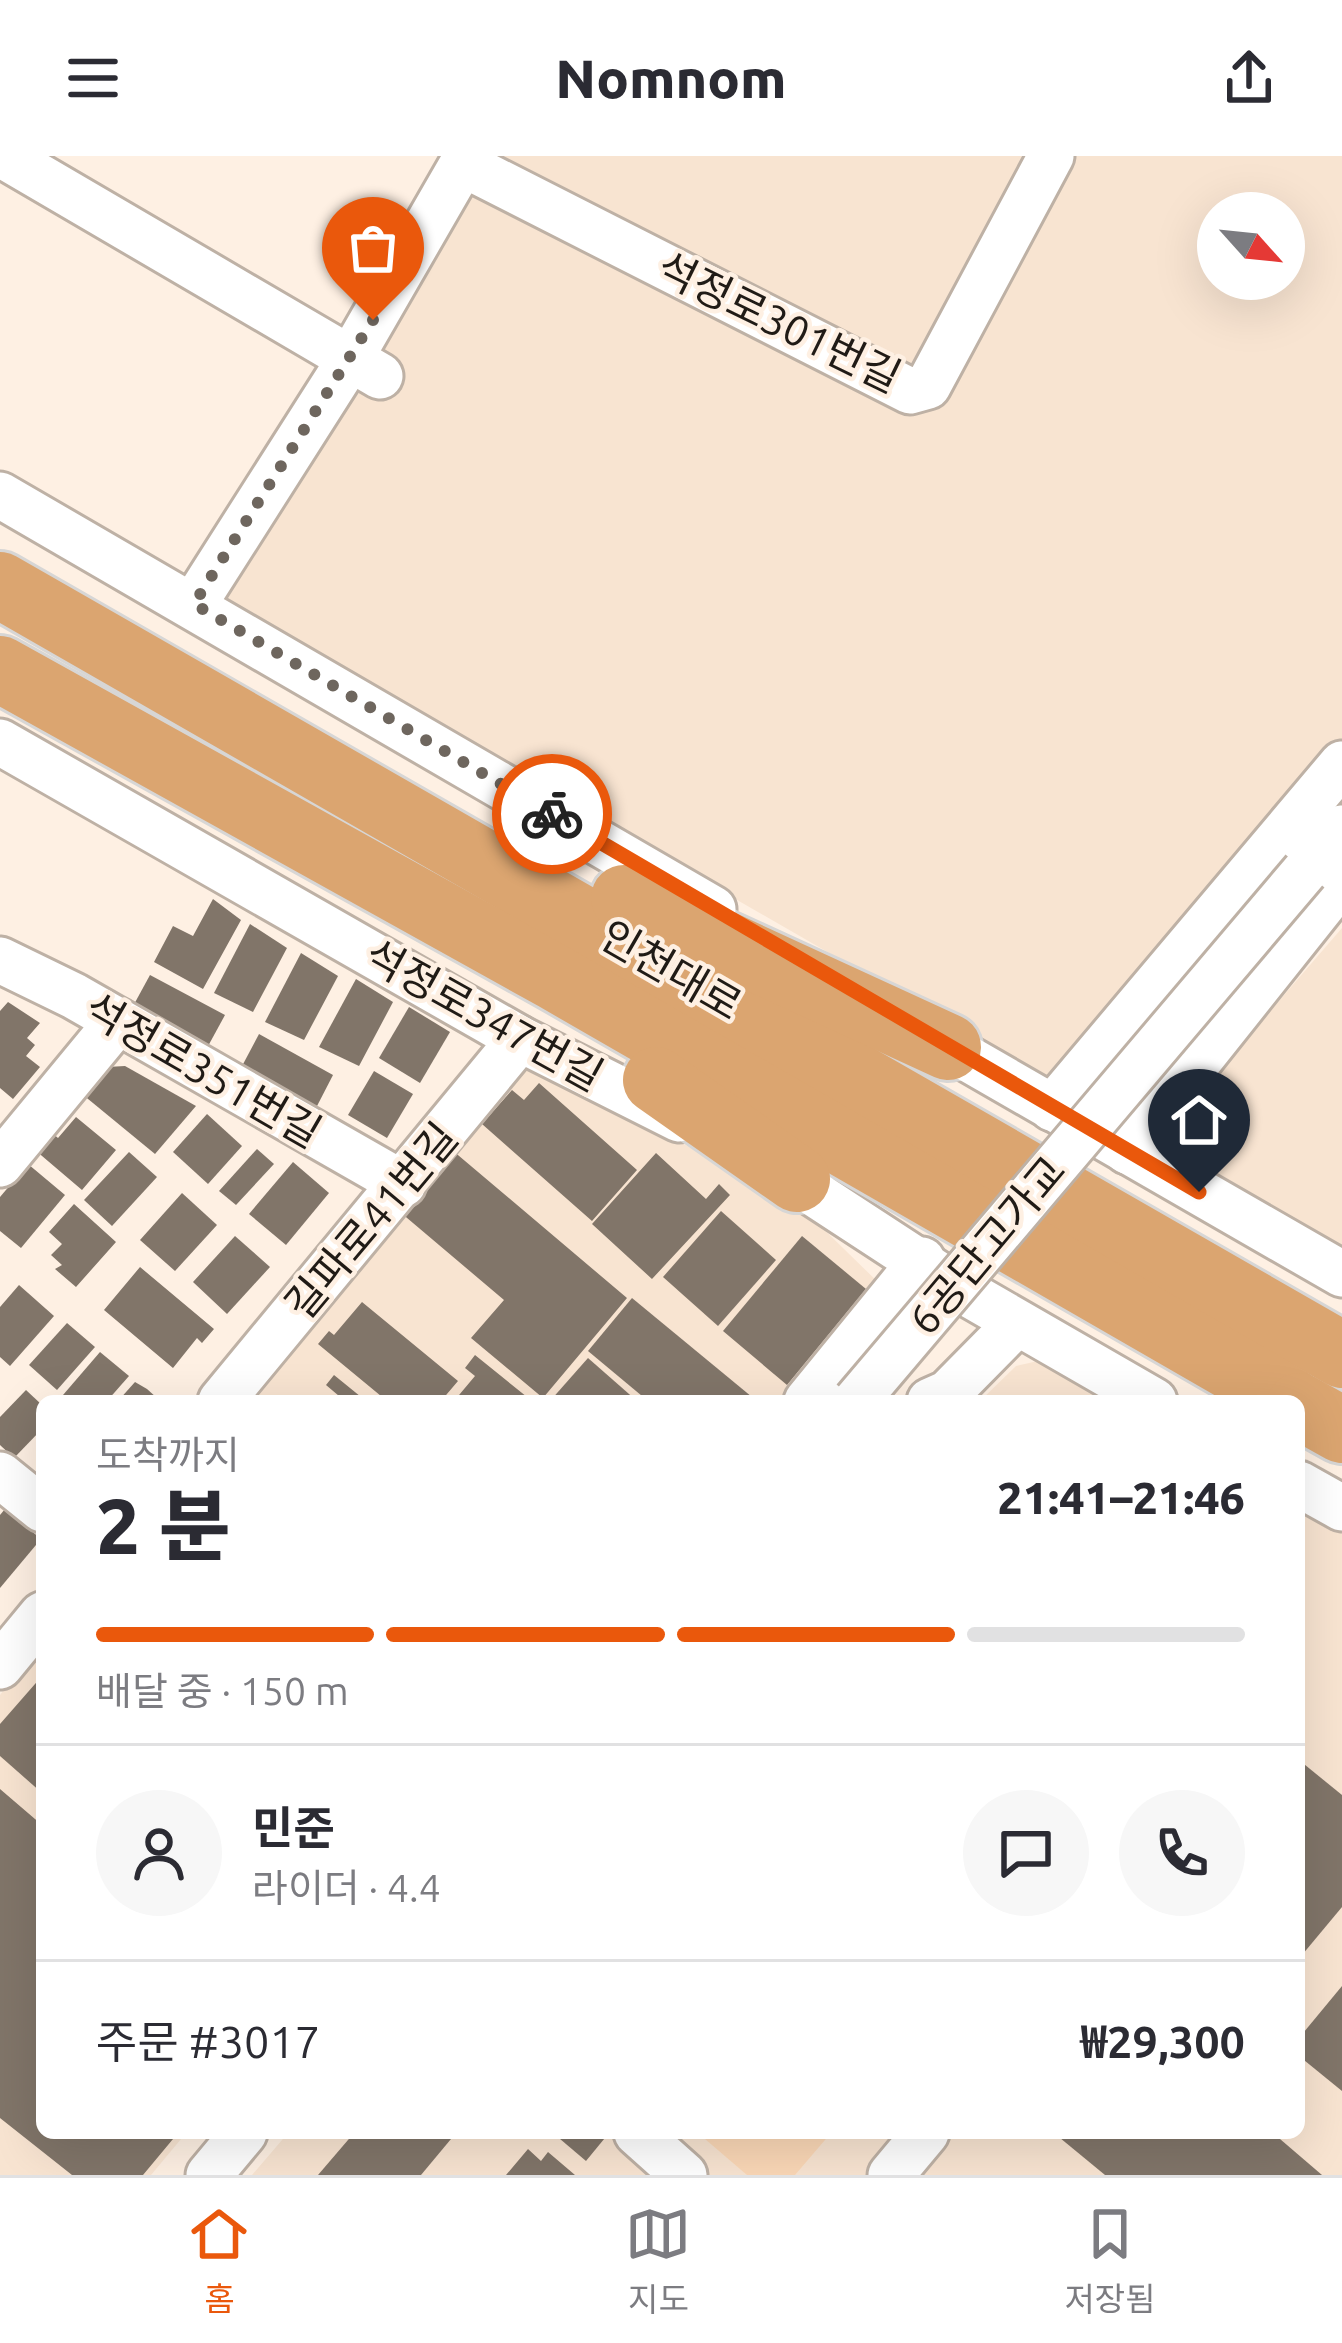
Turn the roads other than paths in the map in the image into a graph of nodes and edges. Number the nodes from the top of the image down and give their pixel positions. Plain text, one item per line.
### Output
1 (4, 156) edge
2 (1051, 156) edge
3 (465, 160) edge
4 (365, 368) junction
5 (0, 495) edge
6 (0, 585) edge
7 (194, 604) junction
8 (0, 669) edge
9 (240, 722) junction
10 (0, 742) edge
11 (1342, 764) edge
12 (198, 778) junction
13 (1342, 828) edge
14 (1323, 876) edge
15 (0, 960) edge
16 (118, 1021) junction
17 (520, 1039) junction
18 (948, 1047) junction
19 (1068, 1118) junction
20 (1127, 1151) junction
21 (0, 1163) edge
22 (797, 1179) junction
23 (403, 1184) junction
24 (922, 1260) junction
25 (1342, 1274) edge
26 (1017, 1323) junction
27 (1342, 1355) edge
28 (226, 1395) edge
29 (812, 1395) edge
30 (861, 1395) edge
31 (944, 1395) edge
32 (1143, 1395) edge
33 (1280, 1395) edge
34 (1305, 1409) edge
35 (1342, 1430) edge
36 (0, 1475) edge
37 (1305, 1487) edge
38 (36, 1504) edge
39 (1342, 1508) edge
40 (36, 1623) edge
41 (0, 1666) edge
42 (239, 2139) edge
43 (643, 2139) edge
44 (921, 2139) edge
45 (672, 2171) edge
46 (209, 2175) edge
47 (891, 2175) edge

1 - 4 street
2 - 3 street, 석정로301번길
3 - 4 street, 석정로301번길
4 - 7 street, 석정로301번길
5 - 7 street
6 - 9 highway, 인천대로
7 - 18 street
8 - 12 highway, 인천대로
9 - 18 highway
9 - 27 highway, 인천대로
10 - 17 street, 석정로347번길
11 - 19 street
12 - 22 highway
12 - 33 highway, 인천대로
13 - 14 street
14 - 20 street
14 - 30 street, 6공단고가교, bridge
15 - 16 street, 석정로351번길
16 - 21 street
16 - 23 street, 석정로351번길
17 - 22 street, 석정로347번길
17 - 23 street, 길파로41번길
18 - 19 street
19 - 20 street
20 - 25 street
22 - 24 street, 석정로347번길
23 - 28 street, 길파로41번길
24 - 26 street, 석정로347번길
24 - 29 street
26 - 31 street
26 - 32 street, 석정로347번길
34 - 35 highway
36 - 38 street
37 - 39 street
40 - 41 street
42 - 46 street
43 - 45 street
44 - 47 street

